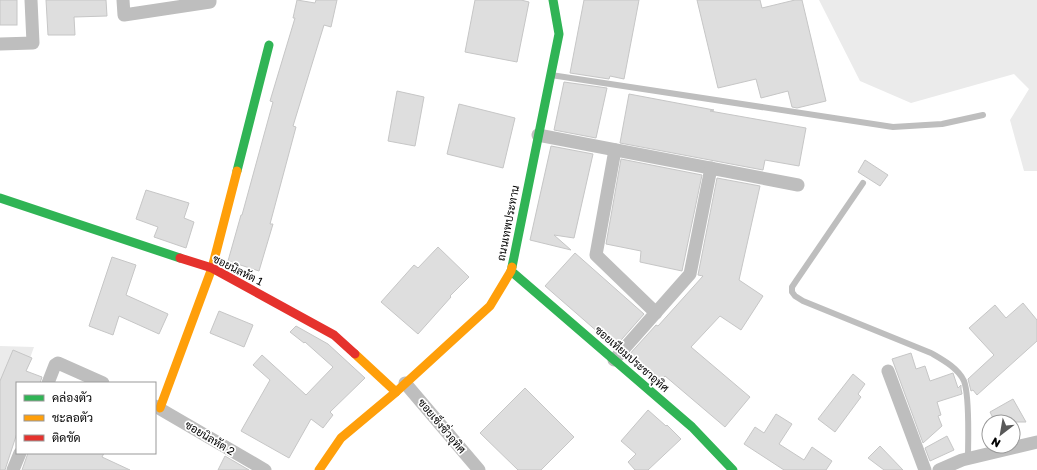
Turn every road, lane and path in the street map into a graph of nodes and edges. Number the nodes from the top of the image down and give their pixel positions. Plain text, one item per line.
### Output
1 (31, 0) edge
2 (123, 0) edge
3 (210, 0) edge
4 (554, 0) edge
5 (0, 44) edge
6 (269, 45) dead end
7 (551, 74) junction
8 (983, 115) dead end
9 (538, 135) junction
10 (615, 150) junction
11 (711, 168) junction
12 (863, 183) dead end
13 (798, 185) dead end
14 (0, 198) edge
15 (212, 268) junction
16 (511, 271) junction
17 (656, 313) junction
18 (614, 360) junction
19 (888, 371) dead end
20 (48, 382) edge
21 (101, 382) edge
22 (400, 387) junction
23 (157, 407) edge
24 (1037, 442) edge
25 (20, 454) edge
26 (968, 458) junction
27 (13, 470) edge
28 (265, 470) edge
29 (319, 470) edge
30 (479, 470) edge
31 (733, 470) edge
32 (925, 470) edge
33 (939, 470) edge

1 - 5 street
2 - 3 street
4 - 7 street, ถนนเทพประทาน
6 - 15 street
7 - 8 lane
7 - 9 street, ถนนเทพประทาน
9 - 10 street
9 - 16 street, ถนนเทพประทาน
10 - 11 street
10 - 17 street
11 - 13 street
11 - 17 street
12 - 26 lane
14 - 15 street, ซอยนิลหัต 1
15 - 22 street, ซอยนิลหัต 1
15 - 23 street
16 - 18 street, ซอยเทียมประชาอุทิศ
16 - 22 street, ถนนเทพประทาน
17 - 18 street
18 - 31 street, ซอยเทียมประชาอุทิศ
19 - 32 street
20 - 21 street
22 - 29 street, ถนนเทพประทาน
22 - 30 street, ซอยเซ็งซิ่วอุทิศ
23 - 28 street, ซอยนิลหัต 2
24 - 26 street
25 - 27 street
26 - 33 street

